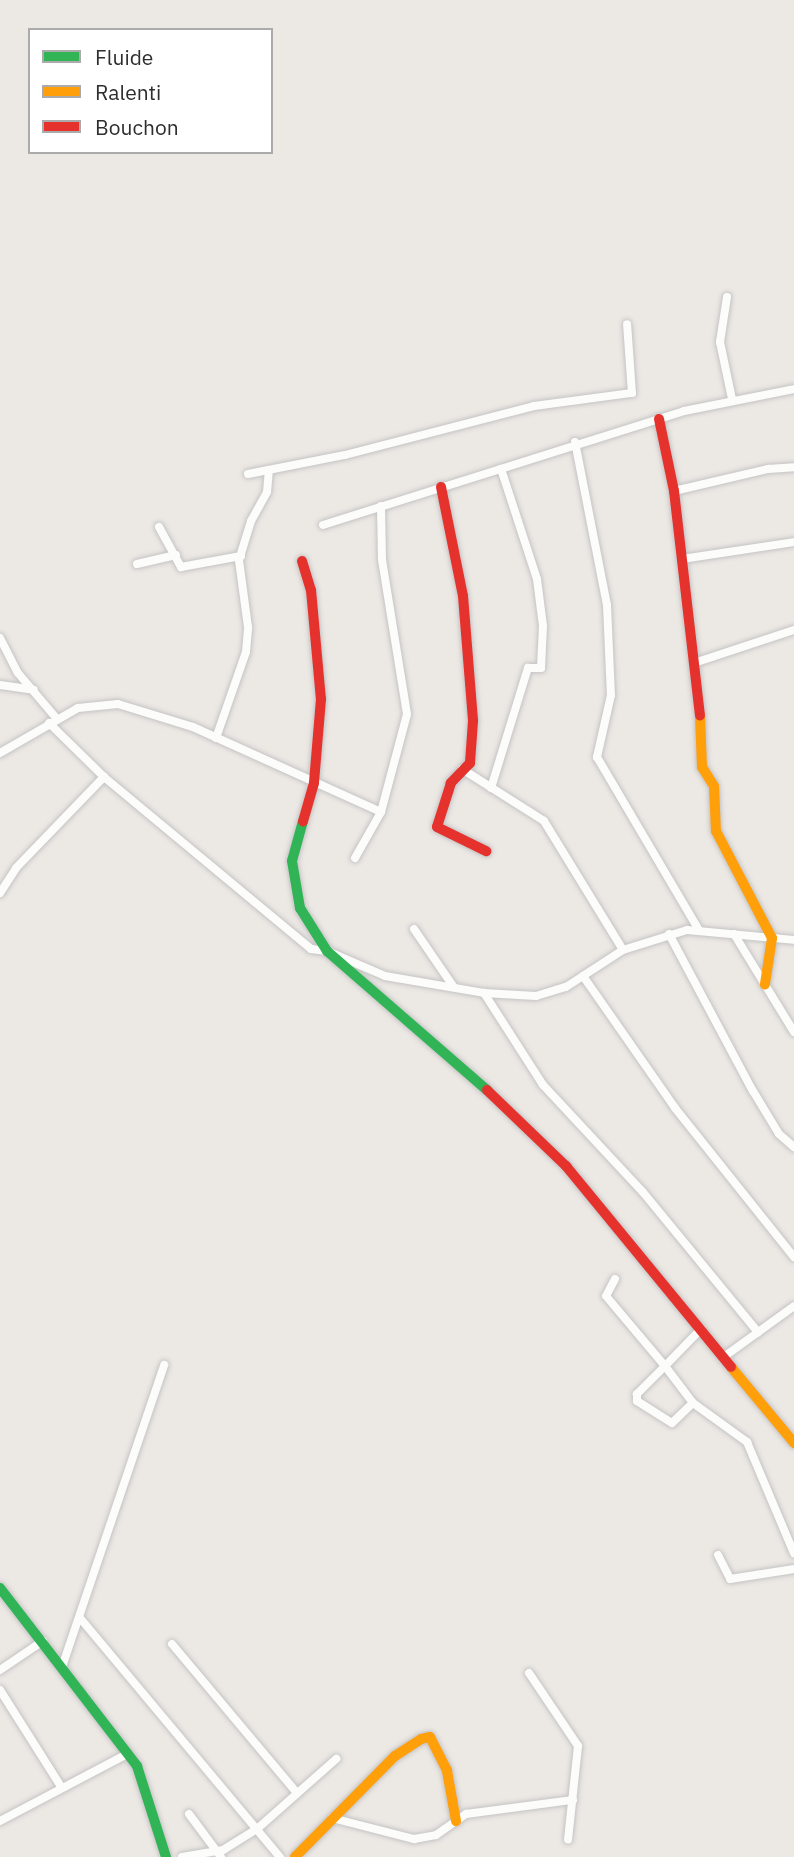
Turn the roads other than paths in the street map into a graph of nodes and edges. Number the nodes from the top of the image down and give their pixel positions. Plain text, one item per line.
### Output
1 (727, 297) dead end
2 (627, 324) dead end
3 (794, 389) edge
4 (732, 399) junction
5 (659, 419) junction
6 (575, 442) junction
7 (794, 467) edge
8 (500, 469) junction
9 (269, 470) junction
10 (248, 474) dead end
11 (441, 487) junction
12 (674, 491) junction
13 (381, 506) junction
14 (323, 525) dead end
15 (159, 527) dead end
16 (794, 542) edge
17 (176, 555) junction
18 (241, 556) junction
19 (682, 559) junction
20 (302, 561) dead end
21 (137, 564) dead end
22 (794, 630) edge
23 (0, 638) edge
24 (696, 662) junction
25 (0, 685) edge
26 (34, 690) junction
27 (53, 721) junction
28 (216, 738) junction
29 (0, 753) edge
30 (463, 769) junction
31 (104, 777) junction
32 (314, 783) junction
33 (491, 788) junction
34 (381, 812) junction
35 (486, 851) dead end
36 (355, 858) dead end
37 (0, 893) edge
38 (414, 929) dead end
39 (699, 930) junction
40 (669, 934) junction
41 (734, 934) junction
42 (772, 938) junction
43 (794, 940) edge
44 (327, 950) junction
45 (623, 950) junction
46 (583, 976) junction
47 (765, 984) junction
48 (453, 986) junction
49 (484, 993) junction
50 (784, 1016) junction
51 (794, 1016) edge
52 (794, 1032) edge
53 (794, 1147) edge
54 (794, 1257) edge
55 (615, 1279) dead end
56 (794, 1306) edge
57 (701, 1329) junction
58 (758, 1332) junction
59 (725, 1356) junction
60 (164, 1365) dead end
61 (665, 1366) junction
62 (693, 1403) junction
63 (794, 1443) edge
64 (794, 1553) edge
65 (718, 1555) dead end
66 (794, 1569) edge
67 (0, 1588) edge
68 (80, 1618) junction
69 (43, 1642) junction
70 (172, 1644) dead end
71 (62, 1667) junction
72 (0, 1670) edge
73 (529, 1673) dead end
74 (0, 1690) edge
75 (127, 1754) junction
76 (336, 1759) dead end
77 (62, 1788) junction
78 (298, 1793) junction
79 (573, 1800) junction
80 (189, 1814) dead end
81 (332, 1818) junction
82 (0, 1821) edge
83 (456, 1821) junction
84 (257, 1829) junction
85 (568, 1839) dead end
86 (219, 1854) edge
87 (166, 1857) edge
88 (182, 1857) edge
89 (280, 1857) edge
90 (295, 1857) edge

1 - 4 street
2 - 9 street
3 - 4 street
4 - 5 street
5 - 6 street
5 - 12 street
6 - 8 street
6 - 39 street
7 - 12 street
8 - 11 street
8 - 33 street
9 - 10 street
9 - 18 street
11 - 13 street
11 - 30 street
12 - 19 street
13 - 14 street
13 - 34 street
15 - 17 street
16 - 19 street
17 - 18 street
17 - 21 street
18 - 28 street
19 - 24 street
20 - 32 street
22 - 24 street
23 - 26 street
24 - 42 street
25 - 26 street
26 - 27 street
27 - 28 street
27 - 29 street
27 - 31 street
28 - 32 street
30 - 33 street
30 - 35 street
31 - 37 street
31 - 44 street
32 - 34 street
32 - 44 street
33 - 45 street
34 - 36 street
38 - 48 street
39 - 40 street
39 - 41 street
40 - 45 street
40 - 53 street
41 - 42 street
41 - 47 street
42 - 43 street
42 - 47 street
44 - 48 street
44 - 57 street
45 - 46 street
46 - 49 street
46 - 54 street
47 - 50 street
48 - 49 street
49 - 58 street
50 - 51 street
50 - 52 street
55 - 61 street
56 - 58 street
57 - 59 street
57 - 61 street
58 - 59 street
59 - 63 street
60 - 68 street
61 - 62 street
61 - 62 street
62 - 64 street
65 - 66 street
67 - 69 street
68 - 71 street
68 - 84 street
69 - 71 street
69 - 72 street
70 - 78 street
71 - 75 street
73 - 79 street
74 - 77 street
75 - 77 street
75 - 87 street
76 - 78 street
77 - 82 street
78 - 84 street
79 - 83 street
79 - 85 street
80 - 86 street
81 - 83 street
81 - 83 street
81 - 90 street
84 - 86 street
84 - 89 street
86 - 88 street

